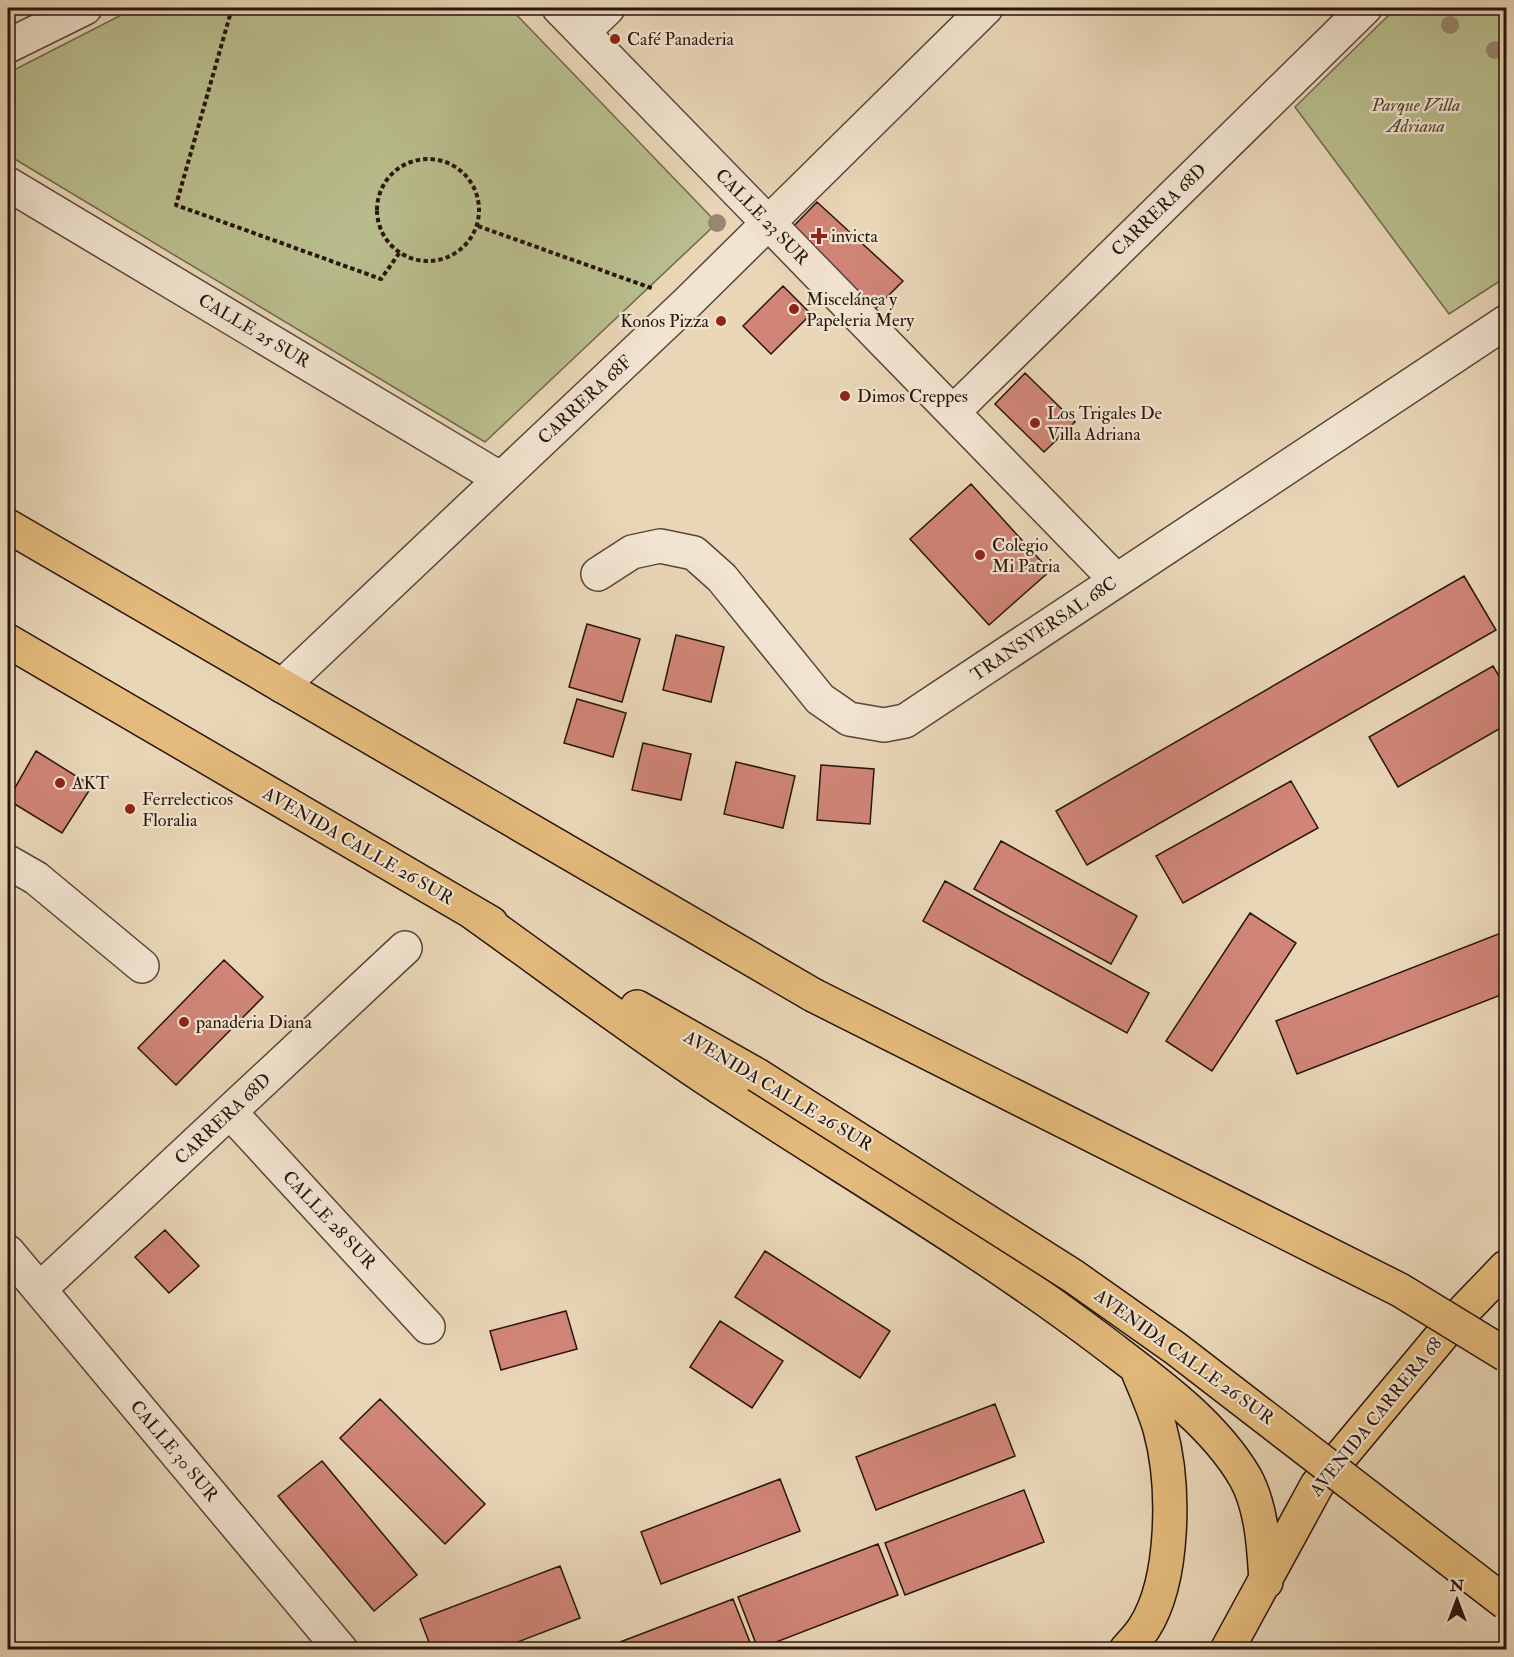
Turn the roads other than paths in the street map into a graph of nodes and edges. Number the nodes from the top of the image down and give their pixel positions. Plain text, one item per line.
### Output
1 (85, 8) edge
2 (559, 8) edge
3 (608, 8) edge
4 (986, 8) edge
5 (1365, 8) edge
6 (583, 32) junction
7 (8, 46) edge
8 (8, 184) edge
9 (768, 223) junction
10 (1506, 322) edge
11 (953, 412) junction
12 (501, 479) junction
13 (8, 526) edge
14 (598, 574) dead end
15 (1116, 580) junction
16 (8, 641) edge
17 (282, 686) junction
18 (8, 862) edge
19 (472, 912) junction
20 (405, 948) dead end
21 (142, 966) dead end
22 (230, 1112) junction
23 (1506, 1267) edge
24 (19, 1273) edge
25 (428, 1327) dead end
26 (1506, 1355) edge
27 (1135, 1365) junction
28 (1266, 1582) junction
29 (1506, 1603) edge
30 (333, 1648) edge
31 (1126, 1650) edge
32 (1227, 1650) edge

1 - 7 street
2 - 6 street, CALLE 23 SUR
3 - 6 street
4 - 9 street, CARRERA 68F
5 - 11 street, CARRERA 68D
6 - 9 street, CALLE 23 SUR
8 - 12 street, CALLE 25 SUR
9 - 11 street, CALLE 23 SUR
9 - 12 street, CARRERA 68F
10 - 15 street, TRANSVERSAL 68C
11 - 15 street, CALLE 23 SUR
12 - 17 street, CARRERA 68F
13 - 17 main road
14 - 15 street, TRANSVERSAL 68C
16 - 19 main road, AVENIDA CALLE 26 SUR
17 - 26 main road, bridge
18 - 21 street
19 - 27 main road
19 - 29 main road, AVENIDA CALLE 26 SUR, bridge
20 - 22 street, CARRERA 68D
22 - 24 street, CARRERA 68D
22 - 25 street, CALLE 28 SUR
23 - 28 main road, AVENIDA CARRERA 68
24 - 30 street, CALLE 30 SUR
27 - 28 main road
27 - 31 main road
28 - 32 main road, AVENIDA CARRERA 68

